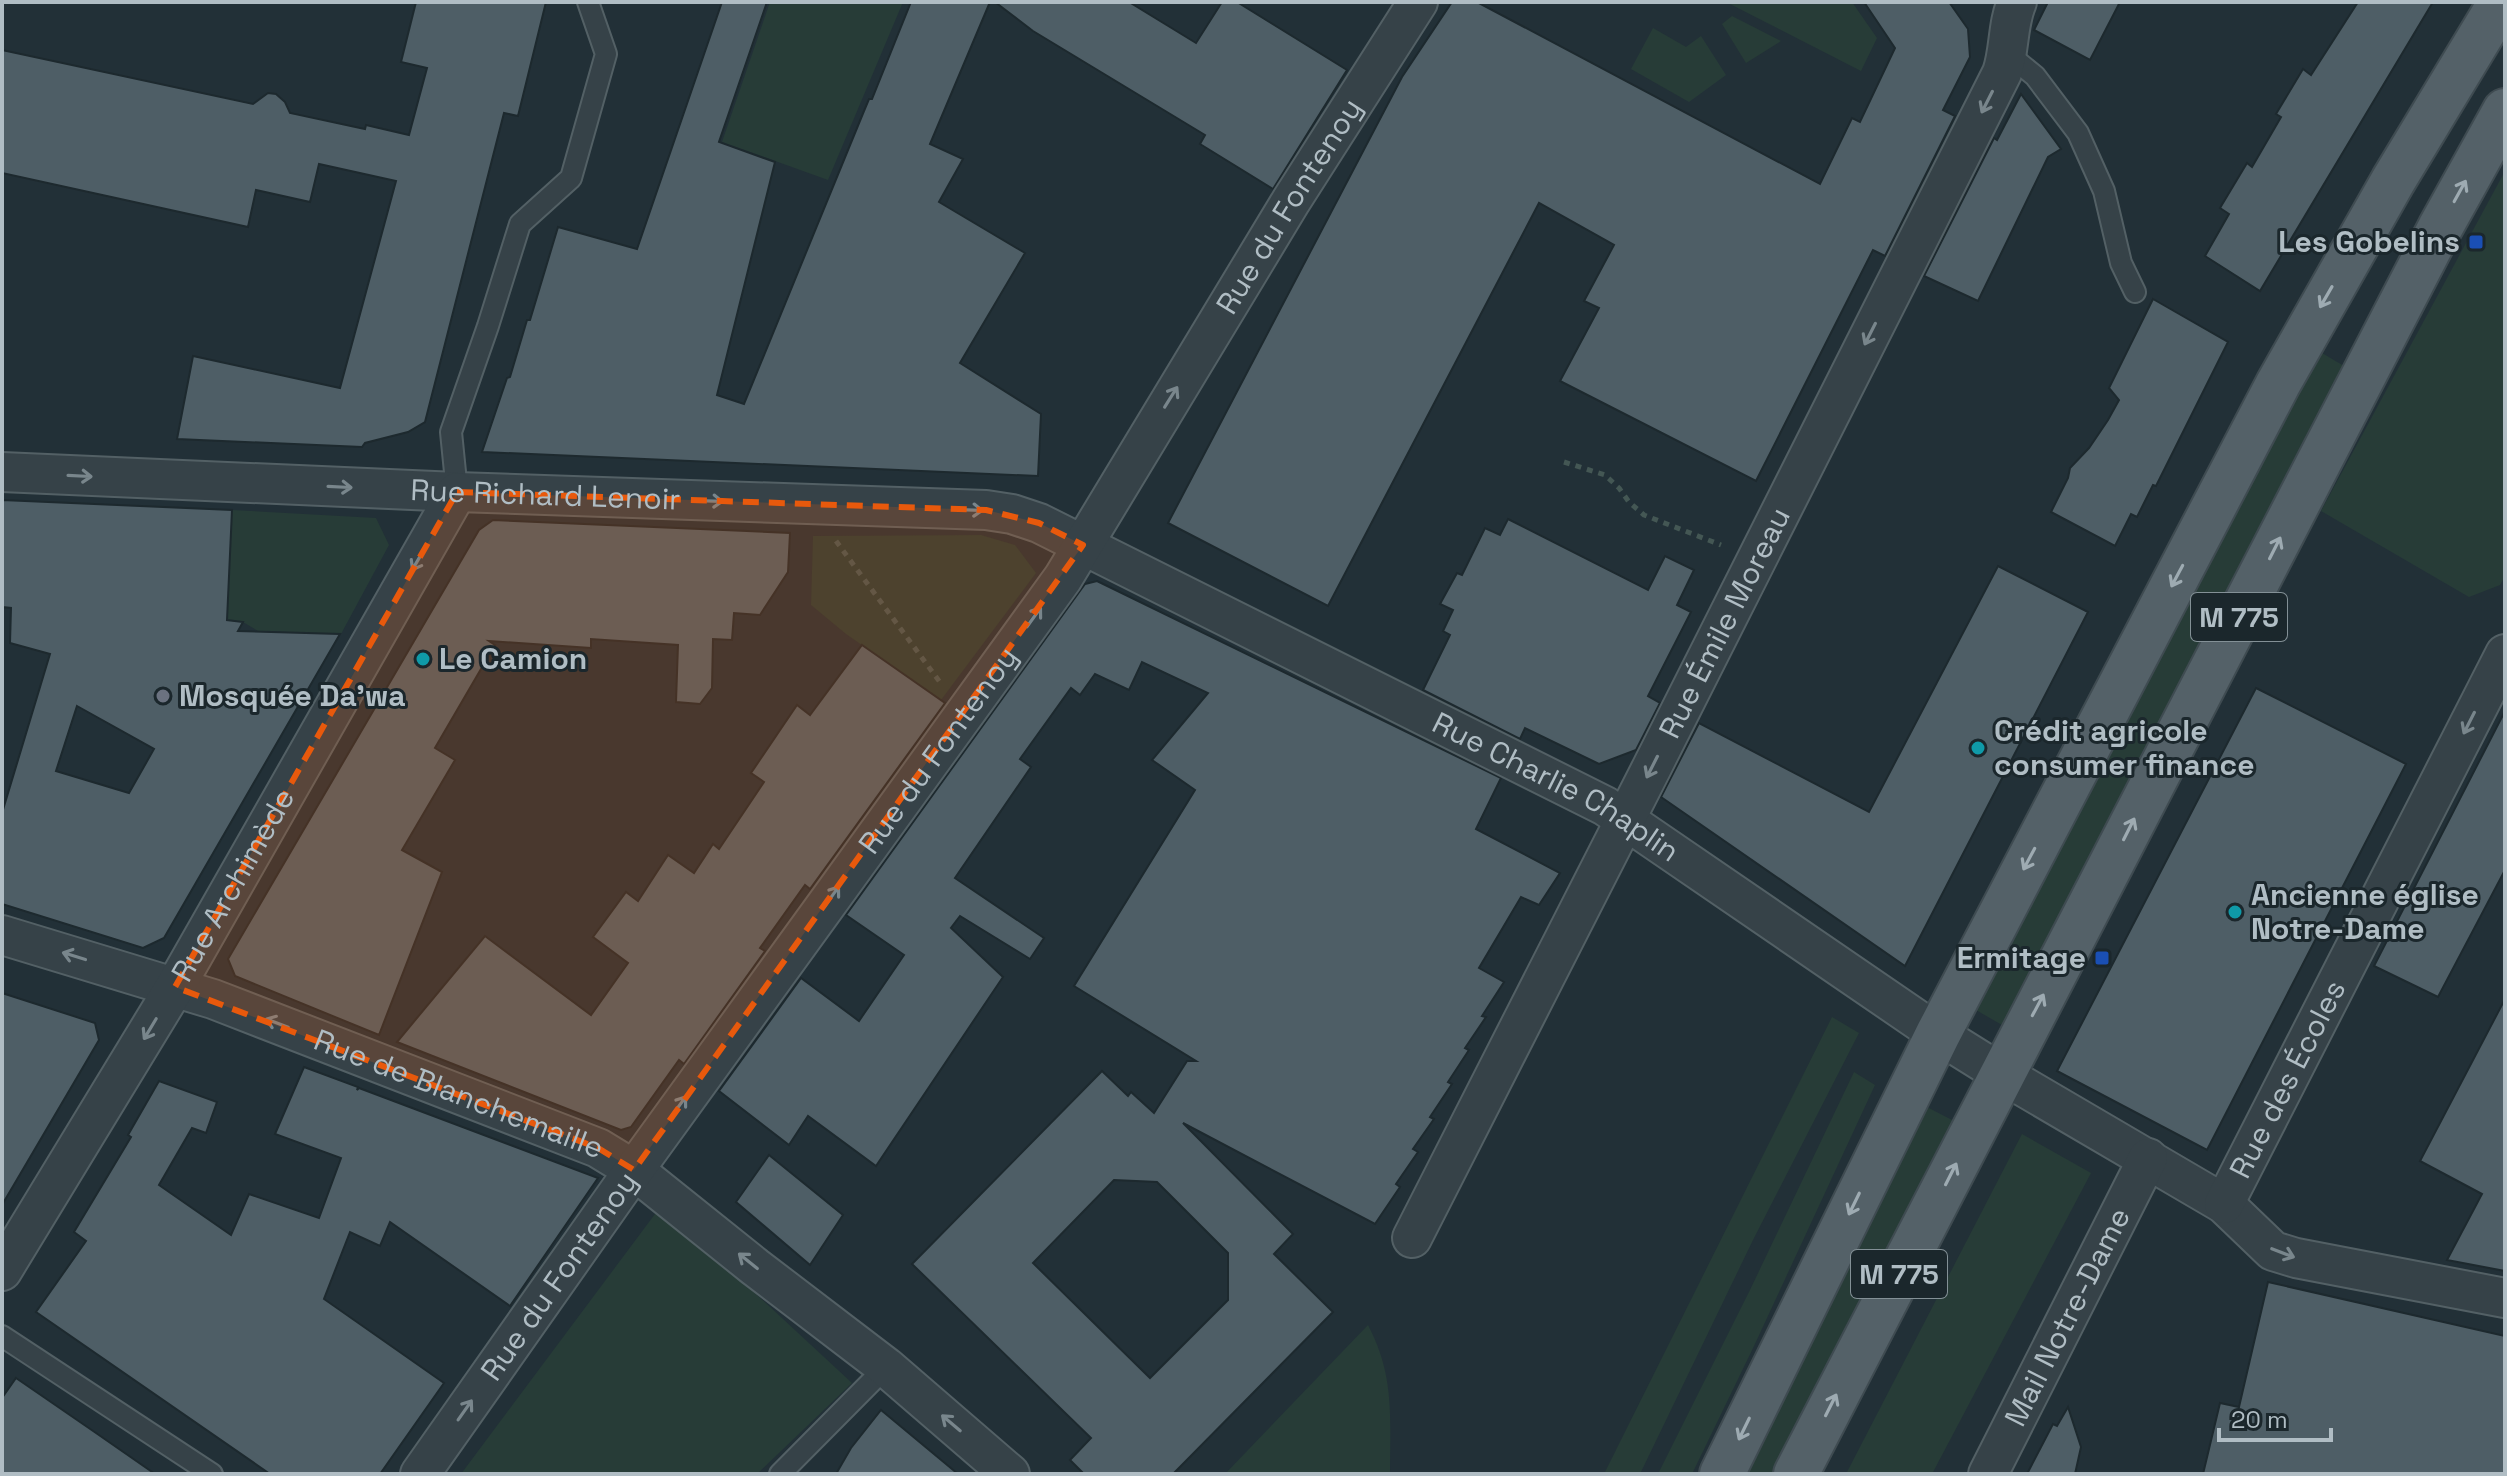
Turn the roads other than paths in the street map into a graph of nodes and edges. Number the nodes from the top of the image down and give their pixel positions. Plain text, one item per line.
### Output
1 (588, 2) edge
2 (1418, 2) edge
3 (2017, 2) edge
4 (2501, 2) edge
5 (2008, 54) junction
6 (2505, 111) edge
7 (2135, 292) dead end
8 (2, 472) edge
9 (457, 492) junction
10 (1083, 545) junction
11 (2505, 654) edge
12 (1626, 819) junction
13 (2, 935) edge
14 (175, 987) junction
15 (1938, 1034) junction
16 (2002, 1074) junction
17 (2148, 1158) junction
18 (634, 1170) junction
19 (2224, 1204) junction
20 (1412, 1238) dead end
21 (2, 1271) edge
22 (2505, 1298) edge
23 (2, 1336) edge
24 (886, 1367) junction
25 (212, 1474) edge
26 (420, 1474) edge
27 (780, 1474) edge
28 (1010, 1474) edge
29 (1722, 1474) edge
30 (1796, 1474) edge
31 (1988, 1474) edge

1 - 9 lane
10 -> 2 street, Rue du Fontenoy
3 - 5 street, Rue Émile Moreau
4 -> 15 main road, M 775
5 - 7 lane
5 -> 12 street, Rue Émile Moreau
16 -> 6 main road, M 775
8 -> 9 street, Rue Richard Lenoir
9 -> 10 street, Rue Richard Lenoir
9 -> 14 street, Rue Archimède
10 - 12 street, Rue Charlie Chaplin
18 -> 10 street, Rue du Fontenoy
11 -> 19 street, Rue des Écoles
12 - 15 street, Rue Charlie Chaplin
12 - 20 street, Rue Émile Moreau
14 -> 13 street, Rue de Blanchemaille
18 -> 14 street, Rue de Blanchemaille
14 -> 21 street, Rue Archimède
15 - 16 street, Rue Charlie Chaplin
15 -> 29 main road, M 775
16 - 17 street, Rue Charlie Chaplin
30 -> 16 main road, M 775
17 - 19 street, Rue Charlie Chaplin
17 - 31 street, Mail Notre-Dame
24 -> 18 street, Rue de Blanchemaille
26 -> 18 street, Rue du Fontenoy
19 -> 22 street, Rue Charlie Chaplin
23 - 25 lane
24 - 27 lane
28 -> 24 street, Rue de Blanchemaille

